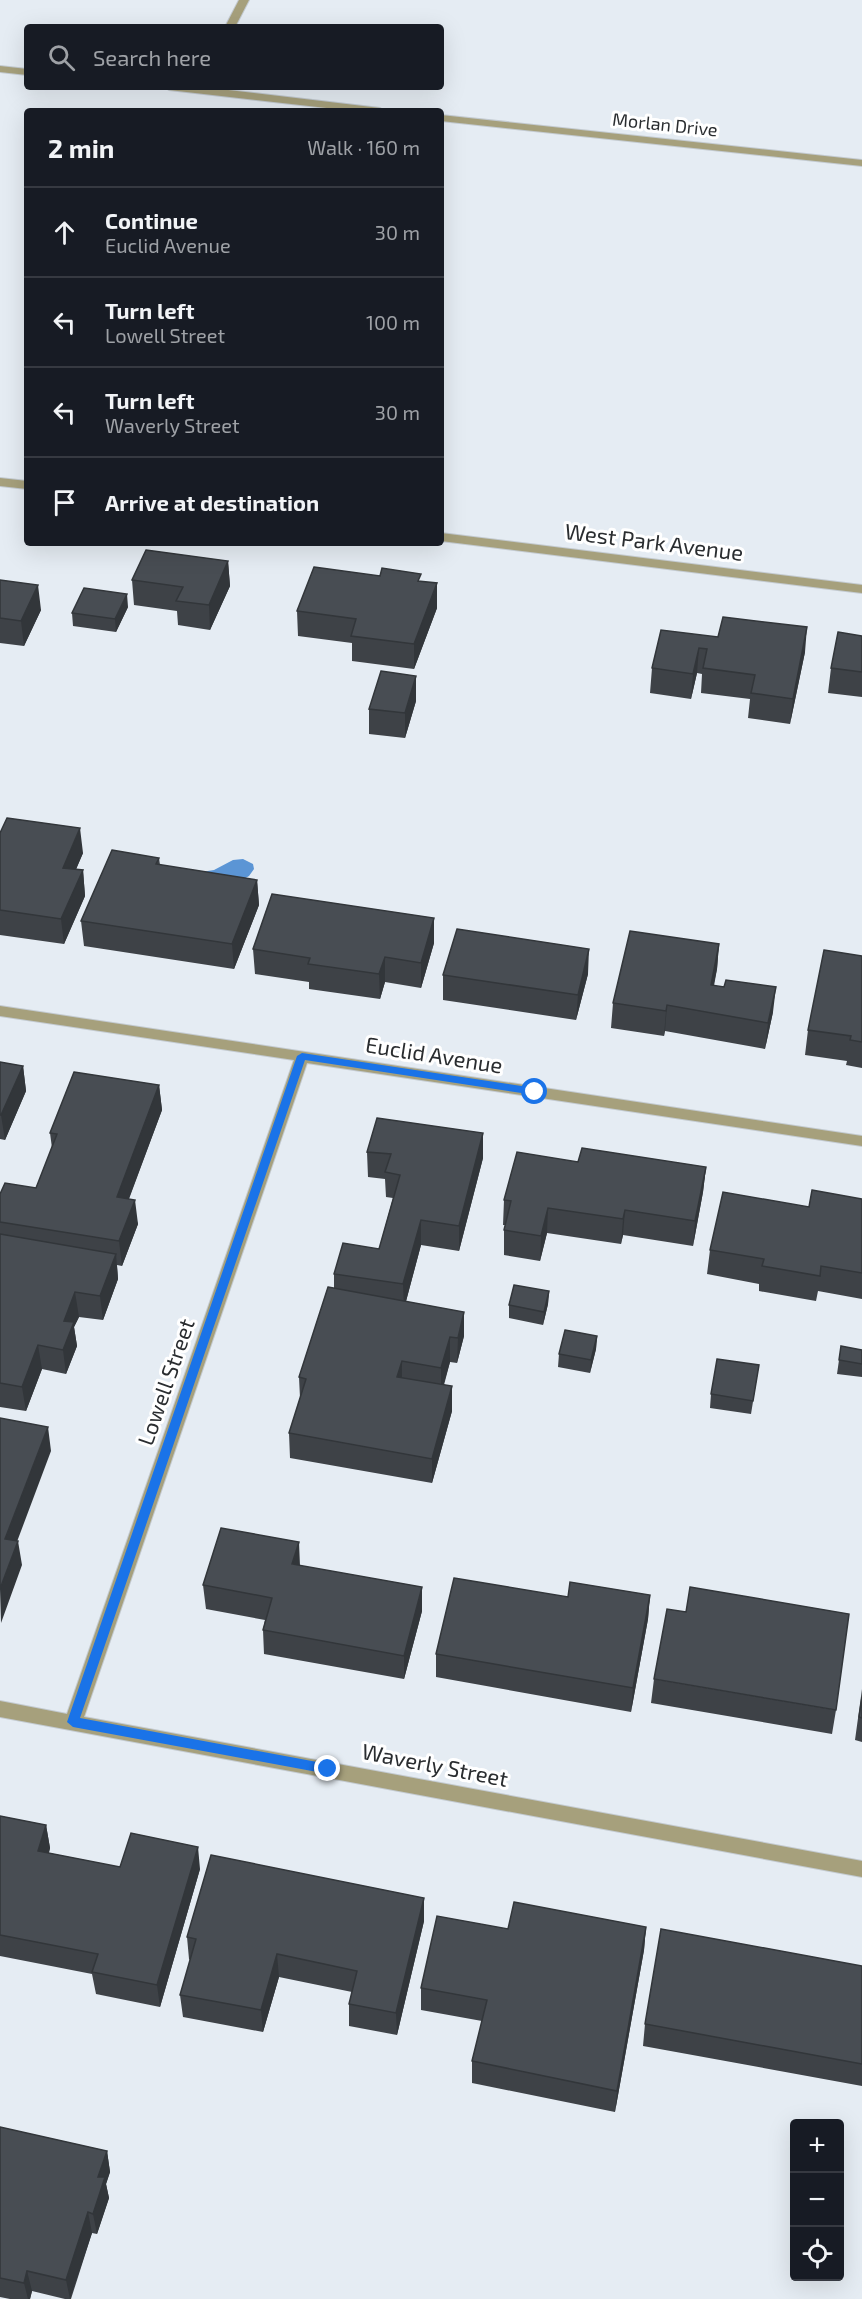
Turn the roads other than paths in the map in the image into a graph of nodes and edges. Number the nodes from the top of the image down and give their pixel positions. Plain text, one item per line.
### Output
1 (244, 0) edge
2 (232, 24) edge
3 (2, 69) edge
4 (24, 72) edge
5 (214, 90) edge
6 (356, 108) edge
7 (444, 118) edge
8 (862, 163) edge
9 (0, 482) edge
10 (24, 485) edge
11 (444, 537) edge
12 (862, 589) edge
13 (0, 1011) edge
14 (302, 1056) junction
15 (862, 1141) edge
16 (0, 1708) edge
17 (73, 1722) junction
18 (862, 1869) edge

1 - 2 street
3 - 4 street
5 - 6 street
7 - 8 street, Morlan Drive
9 - 10 street
11 - 12 street, West Park Avenue
13 - 14 street, Euclid Avenue
14 - 15 street, Euclid Avenue
14 - 17 street, Lowell Street
16 - 17 street, Waverly Street
17 - 18 street, Waverly Street

